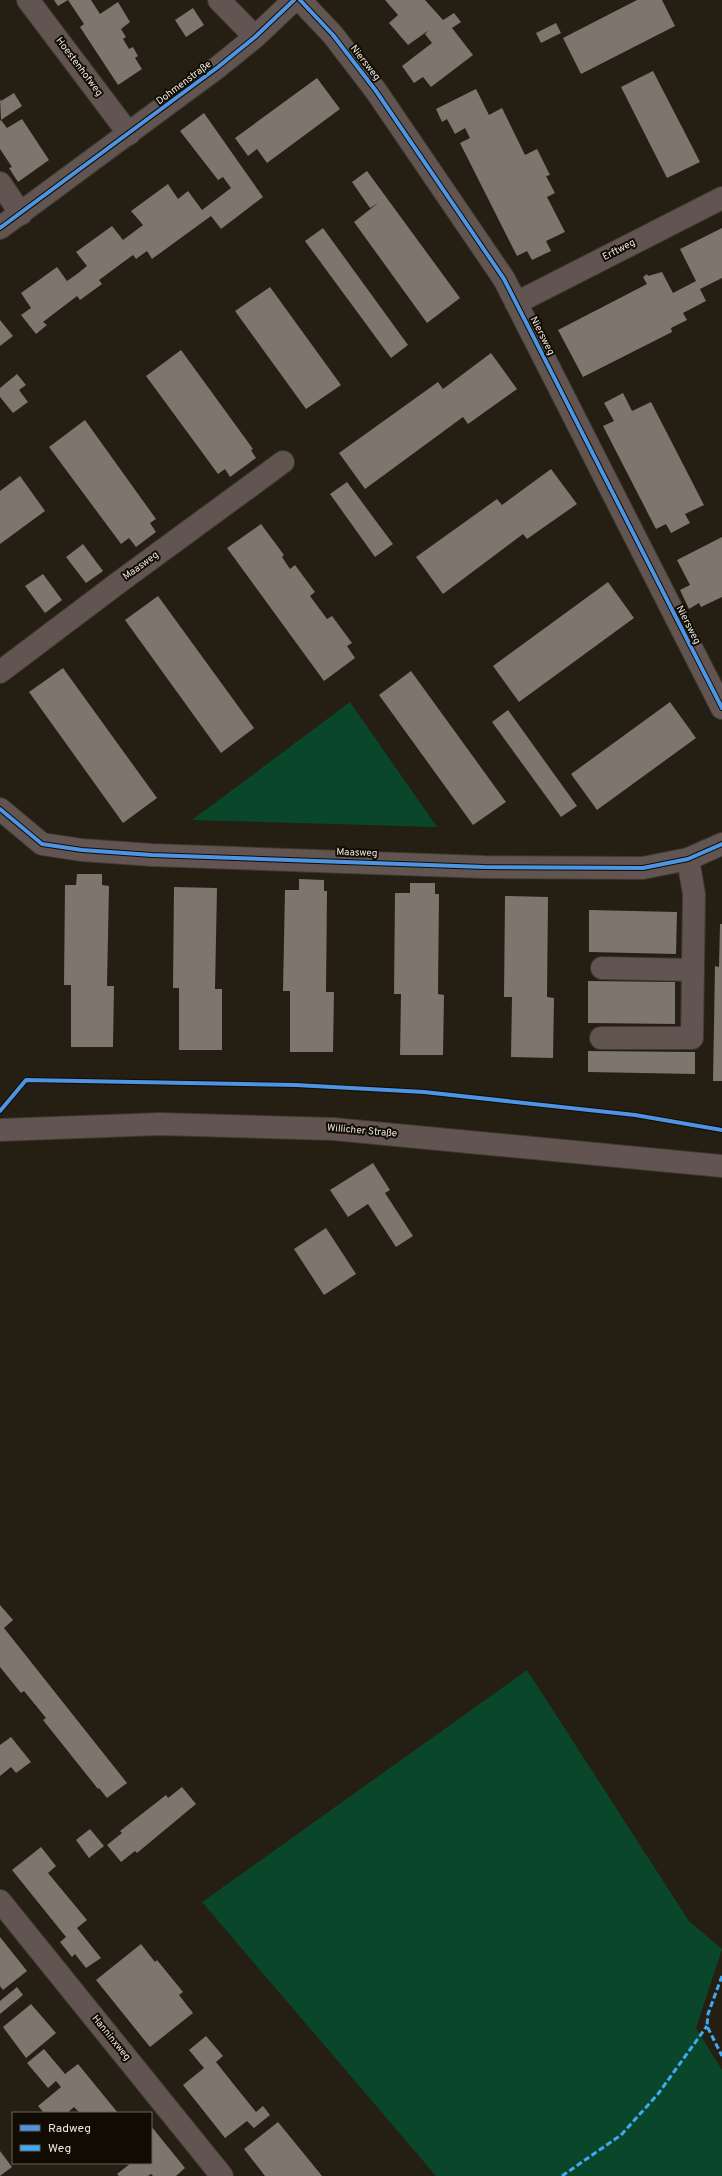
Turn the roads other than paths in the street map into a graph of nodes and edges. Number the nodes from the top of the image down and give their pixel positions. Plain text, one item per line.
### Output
1 (28, 0) edge
2 (219, 0) edge
3 (294, 0) edge
4 (300, 0) edge
5 (255, 37) junction
6 (129, 134) junction
7 (0, 183) edge
8 (722, 198) edge
9 (21, 214) junction
10 (0, 228) edge
11 (516, 303) junction
12 (283, 462) dead end
13 (0, 672) edge
14 (722, 708) edge
15 (0, 809) edge
16 (722, 844) edge
17 (688, 859) junction
18 (602, 968) dead end
19 (693, 970) junction
20 (601, 1038) dead end
21 (0, 1130) edge
22 (722, 1166) edge
23 (0, 1901) edge
24 (222, 2176) edge

1 - 6 street, Hoestenhofweg
2 - 5 street
3 - 5 street, Dohmenstraße
4 - 11 street, Niersweg
5 - 6 street, Dohmenstraße
6 - 9 street, Dohmenstraße
7 - 9 street
8 - 11 street, Erftweg
9 - 10 street, Dohmenstraße
11 - 14 street, Niersweg
12 - 13 street, Maasweg
15 - 17 street, Maasweg
16 - 17 street, Maasweg
17 - 19 street
18 - 19 street
19 - 20 street
21 - 22 street, Willicher Straße
23 - 24 street, Hanninxweg

